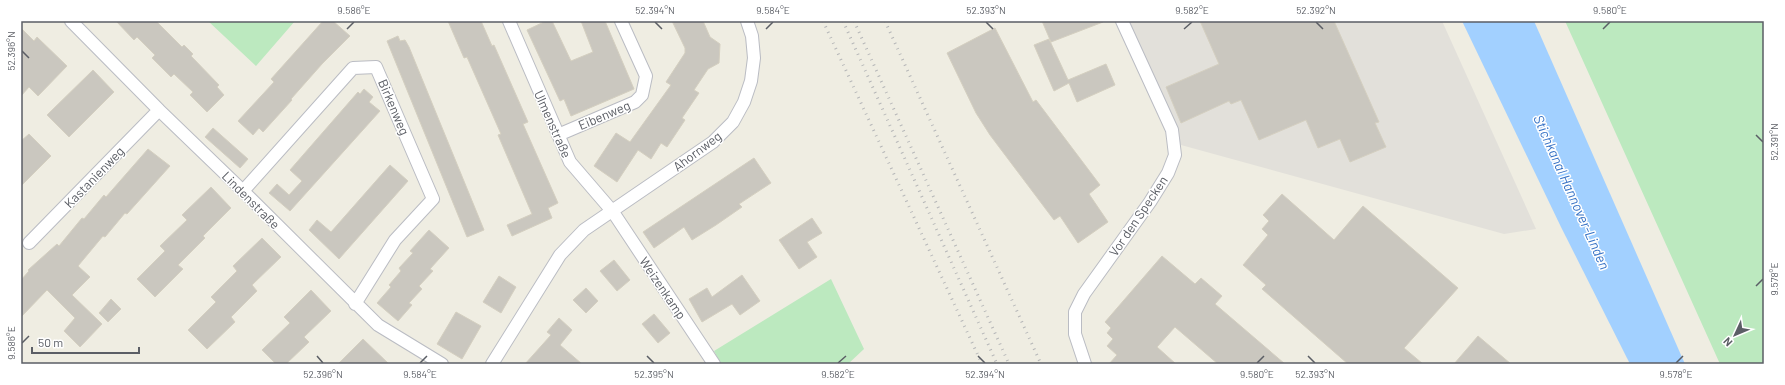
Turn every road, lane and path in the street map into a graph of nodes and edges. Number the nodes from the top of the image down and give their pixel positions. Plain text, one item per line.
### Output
1 (71, 21) edge
2 (509, 21) edge
3 (621, 21) edge
4 (747, 21) edge
5 (1122, 21) edge
6 (159, 110) junction
7 (558, 135) junction
8 (244, 191) junction
9 (613, 212) junction
10 (29, 243) dead end
11 (355, 304) junction
12 (442, 364) edge
13 (492, 364) edge
14 (714, 364) edge
15 (1085, 364) edge

1 - 6 street, Lindenstraße
2 - 7 street, Ulmenstraße
3 - 7 street, Eibenweg
4 - 9 street, Ahornweg
5 - 15 street, Vor den Specken
6 - 8 street, Lindenstraße
6 - 10 street, Kastanienweg
7 - 9 street, Ulmenstraße
8 - 11 street, Lindenstraße
8 - 11 street, Birkenweg
9 - 13 street
9 - 14 street, Weizenkamp
11 - 12 street, Lindenstraße

